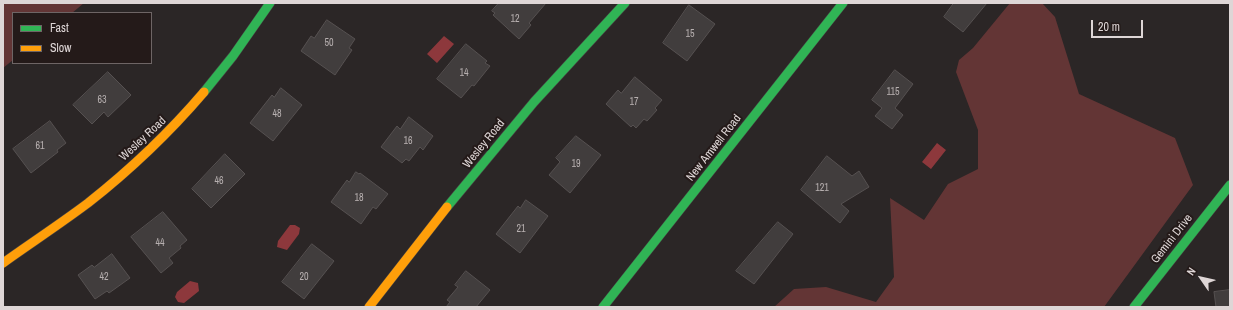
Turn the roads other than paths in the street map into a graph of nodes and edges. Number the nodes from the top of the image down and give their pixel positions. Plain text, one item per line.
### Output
1 (270, 3) edge
2 (625, 3) edge
3 (843, 3) edge
4 (1230, 185) edge
5 (3, 263) edge
6 (370, 307) edge
7 (603, 307) edge
8 (1134, 307) edge

1 - 5 street, Wesley Road
2 - 6 street, Wesley Road
3 - 7 street, New Amwell Road
4 - 8 street, Gemini Drive

